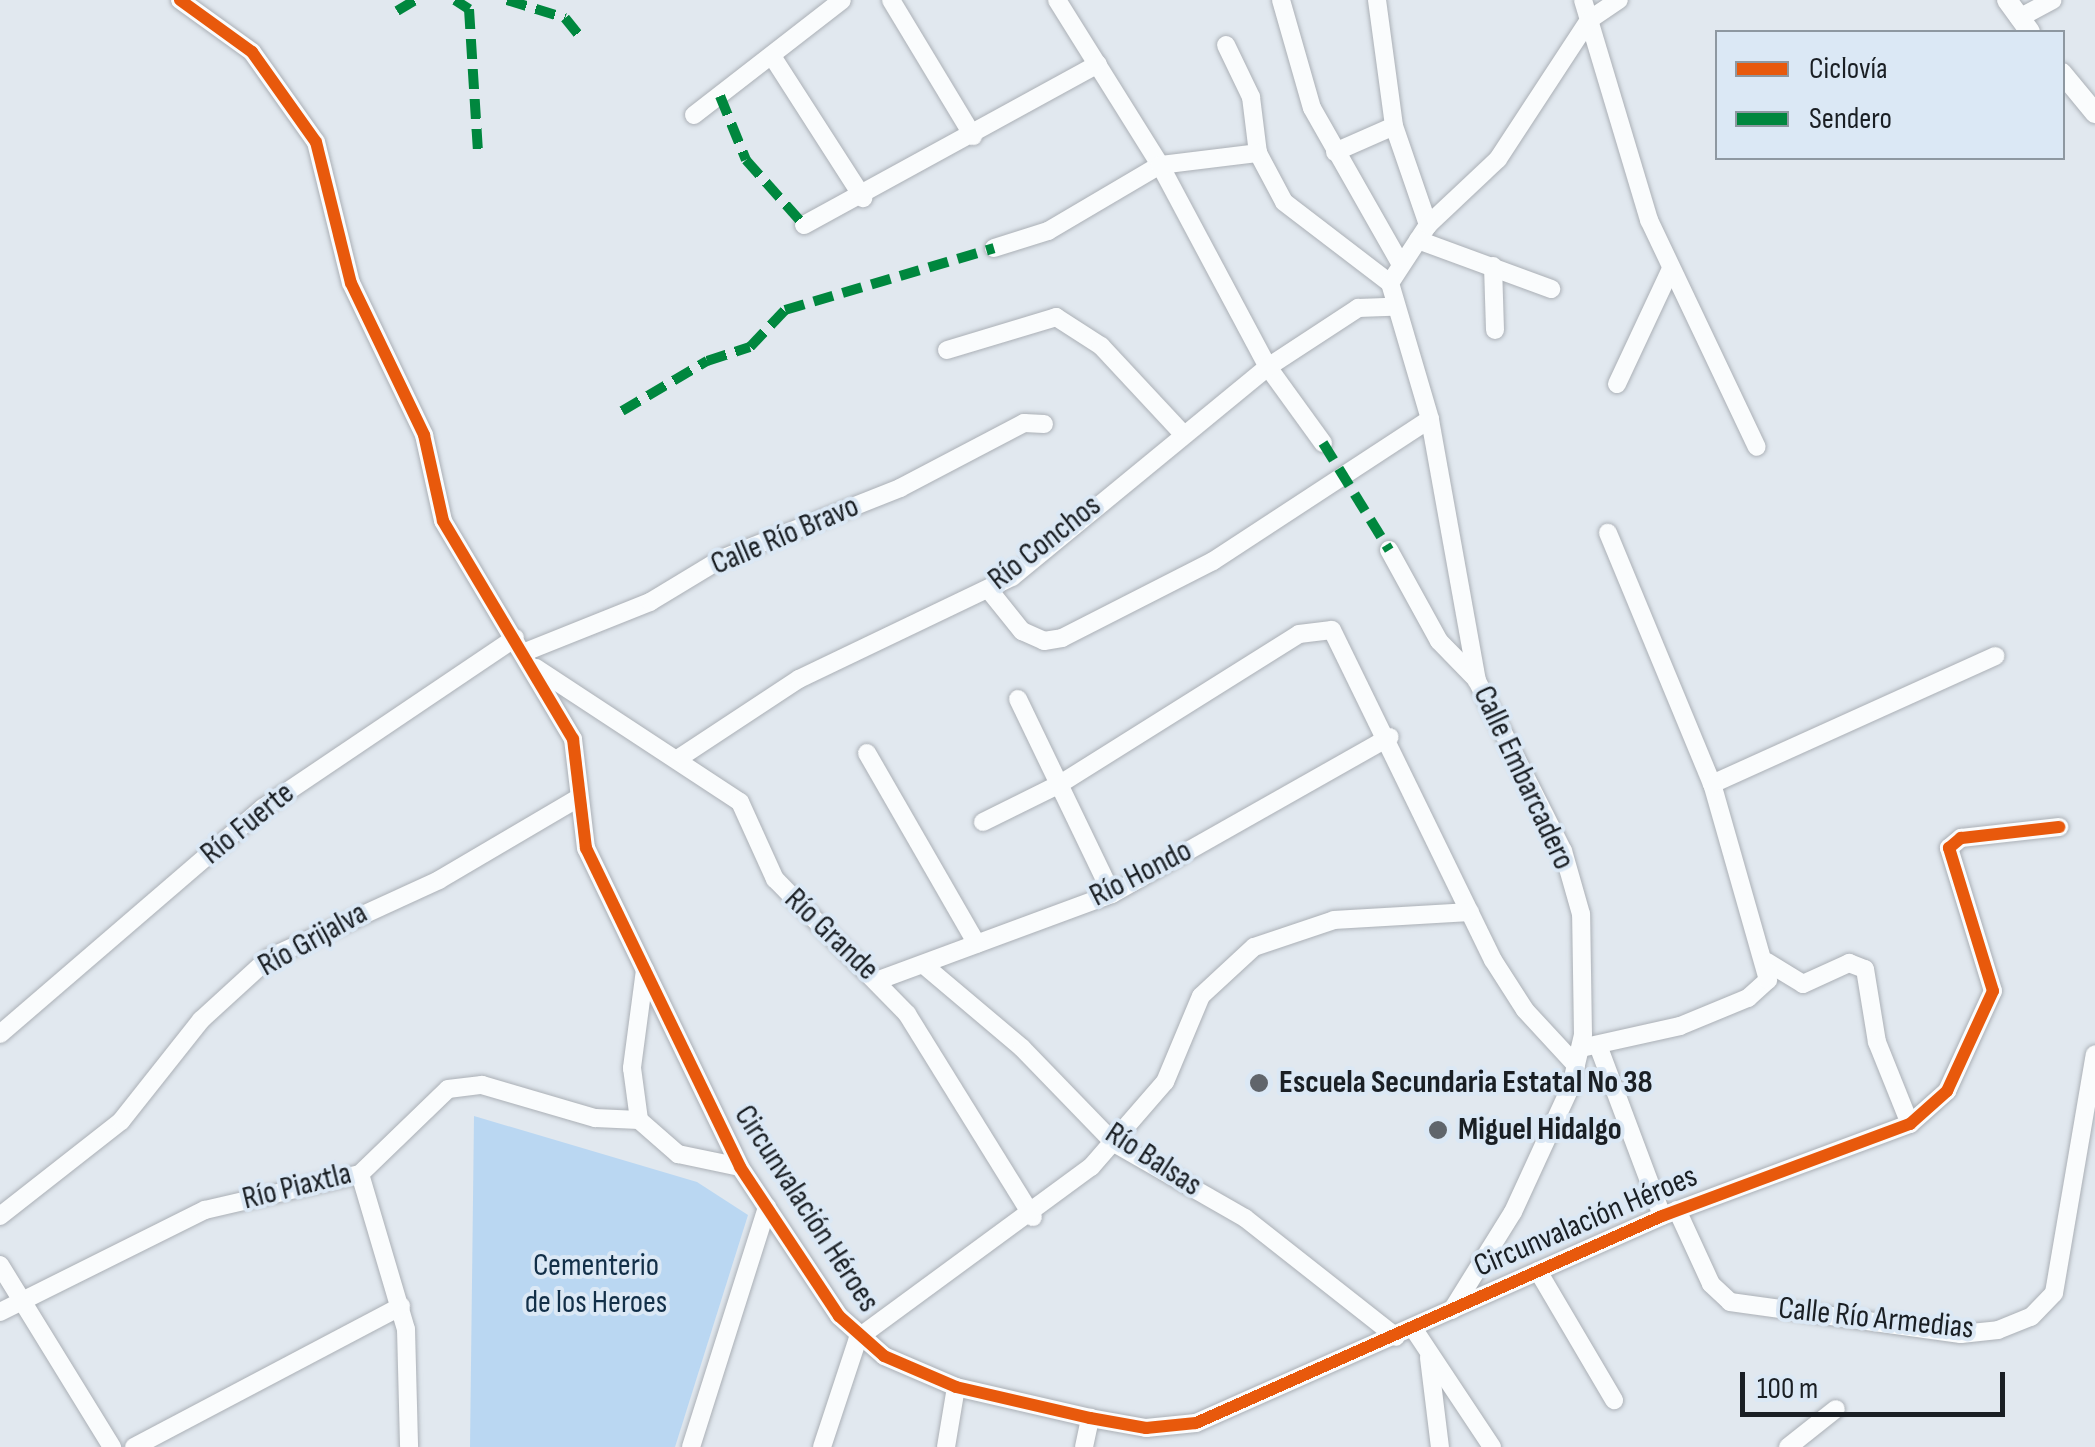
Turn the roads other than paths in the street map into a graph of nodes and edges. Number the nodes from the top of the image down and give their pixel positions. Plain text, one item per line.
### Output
1 (842, 0) edge
2 (891, 0) edge
3 (1057, 0) edge
4 (1282, 0) edge
5 (1377, 0) edge
6 (1583, 0) edge
7 (1619, 0) edge
8 (2007, 0) edge
9 (2052, 0) edge
10 (183, 1) edge
11 (815, 8) edge
12 (1588, 20) junction
13 (2024, 25) edge
14 (1226, 45) dead end
15 (772, 56) junction
16 (1098, 64) junction
17 (2065, 77) edge
18 (2095, 113) edge
19 (694, 115) dead end
20 (1394, 126) junction
21 (974, 136) junction
22 (1335, 152) junction
23 (1258, 153) junction
24 (1160, 165) junction
25 (863, 198) junction
26 (804, 225) dead end
27 (1423, 233) junction
28 (994, 248) dead end
29 (1400, 263) junction
30 (1493, 266) junction
31 (1670, 271) junction
32 (1390, 283) junction
33 (1552, 289) dead end
34 (1392, 306) junction
35 (1495, 330) dead end
36 (948, 350) dead end
37 (1268, 367) junction
38 (1617, 384) dead end
39 (1430, 420) junction
40 (1044, 424) dead end
41 (1183, 434) junction
42 (1323, 443) dead end
43 (1757, 447) dead end
44 (1608, 533) dead end
45 (1389, 550) dead end
46 (988, 590) junction
47 (525, 653) junction
48 (1995, 656) dead end
49 (1477, 680) junction
50 (1018, 699) dead end
51 (1390, 738) junction
52 (867, 753) dead end
53 (679, 758) junction
54 (1060, 784) junction
55 (1712, 784) junction
56 (578, 798) junction
57 (982, 822) dead end
58 (2058, 827) dead end
59 (1112, 894) junction
60 (1470, 912) junction
61 (977, 944) junction
62 (1767, 962) junction
63 (926, 966) junction
64 (645, 970) junction
65 (879, 980) junction
66 (0, 1034) edge
67 (1585, 1054) junction
68 (2095, 1054) edge
69 (639, 1120) junction
70 (1910, 1124) junction
71 (1114, 1142) junction
72 (740, 1167) junction
73 (360, 1174) junction
74 (766, 1207) junction
75 (1669, 1213) junction
76 (0, 1216) edge
77 (1033, 1216) junction
78 (0, 1265) edge
79 (1538, 1271) junction
80 (21, 1300) junction
81 (402, 1306) junction
82 (1452, 1310) junction
83 (0, 1312) edge
84 (1404, 1332) junction
85 (858, 1338) junction
86 (1429, 1358) junction
87 (956, 1388) junction
88 (1614, 1400) dead end
89 (1836, 1409) dead end
90 (1090, 1418) junction
91 (1171, 1438) edge
92 (112, 1447) edge
93 (134, 1447) edge
94 (410, 1447) edge
95 (690, 1447) edge
96 (822, 1447) edge
97 (946, 1447) edge
98 (1084, 1447) edge
99 (1440, 1447) edge
100 (1492, 1447) edge
101 (1788, 1447) edge

1 - 11 street
2 - 21 street
3 - 16 street
4 - 22 street
5 - 20 street
6 - 12 street
7 - 12 street
8 - 13 street
9 - 13 street
10 - 47 street, Circunvalación Héroes
11 - 15 street
12 - 27 street
12 - 31 street
14 - 23 street
15 - 19 street
15 - 25 street
16 - 21 street
16 - 24 street
17 - 18 street
20 - 22 street
20 - 27 street
21 - 25 street
22 - 29 street
23 - 24 street
23 - 32 street
24 - 28 street
24 - 37 street
25 - 26 street
27 - 29 street
27 - 30 street
29 - 32 street
30 - 33 street
30 - 35 street
31 - 38 street
31 - 43 street
32 - 34 street, Calle Embarcadero
34 - 37 street, Río Conchos
34 - 39 street, Calle Embarcadero
36 - 41 street
37 - 41 street, Río Conchos
37 - 42 street
39 - 46 street
39 - 49 street, Calle Embarcadero
40 - 47 street, Calle Río Bravo
41 - 46 street, Río Conchos
44 - 55 street
45 - 49 street
46 - 53 street, Río Conchos
47 - 53 street, Río Grande
47 - 56 street, Circunvalación Héroes
47 - 66 street, Río Fuerte
48 - 55 street
49 - 67 street, Calle Embarcadero
50 - 54 street
51 - 54 street
51 - 59 street, Río Hondo
51 - 60 street
52 - 61 street
53 - 65 street, Río Grande
54 - 57 street
54 - 59 street
55 - 62 street
56 - 64 street, Circunvalación Héroes
56 - 76 street, Río Grijalva
58 - 70 street, Circunvalación Héroes
59 - 61 street, Río Hondo
60 - 67 street
60 - 71 street
61 - 63 street, Río Hondo
62 - 67 street
62 - 70 street
63 - 65 street, Río Hondo
63 - 71 street, Río Balsas
64 - 69 street
64 - 72 street, Circunvalación Héroes
65 - 77 street, Río Grande
67 - 75 street, Calle Río Armedias
67 - 82 street, Calle Embarcadero
68 - 75 street, Calle Río Armedias
69 - 72 street
69 - 73 street, Río Piaxtla
70 - 75 street, Circunvalación Héroes
71 - 77 street
71 - 84 street, Río Balsas
72 - 74 street, Circunvalación Héroes
73 - 80 street, Río Piaxtla
73 - 81 street
74 - 85 street, Circunvalación Héroes
74 - 95 street
75 - 79 street, Circunvalación Héroes
77 - 85 street
78 - 80 street
79 - 82 street, Circunvalación Héroes
79 - 88 street
80 - 83 street, Río Piaxtla
80 - 92 street
81 - 93 street
81 - 94 street
82 - 84 street, Circunvalación Héroes
84 - 86 street
84 - 91 street, Circunvalación Héroes
85 - 87 street, Circunvalación Héroes
85 - 96 street
86 - 99 street
86 - 100 street
87 - 90 street, Circunvalación Héroes
87 - 97 street
89 - 101 street
90 - 91 street, Circunvalación Héroes
90 - 98 street

